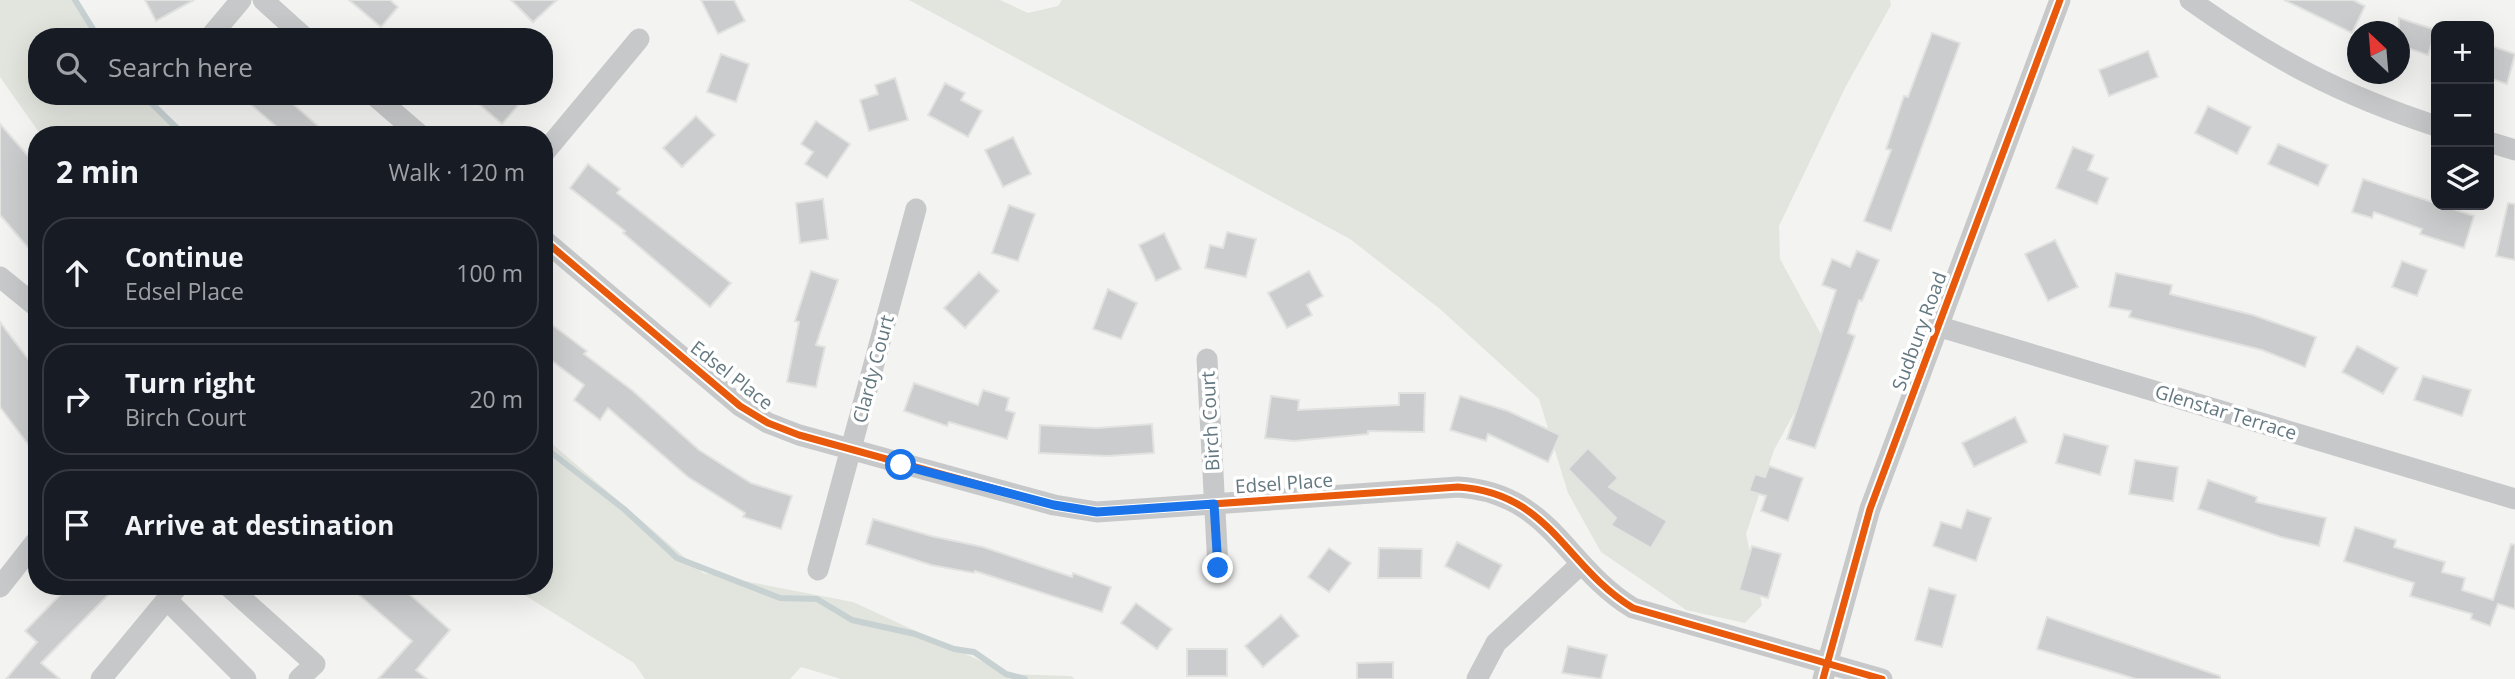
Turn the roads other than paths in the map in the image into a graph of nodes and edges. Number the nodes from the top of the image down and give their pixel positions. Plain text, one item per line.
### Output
1 (241, 0) edge
2 (263, 0) edge
3 (2060, 0) edge
4 (2189, 0) edge
5 (218, 28) edge
6 (294, 28) edge
7 (639, 39) dead end
8 (385, 105) edge
9 (2431, 123) edge
10 (410, 126) edge
11 (553, 142) edge
12 (2494, 144) edge
13 (2515, 150) edge
14 (916, 209) dead end
15 (553, 248) edge
16 (0, 277) edge
17 (28, 300) edge
18 (1937, 326) junction
19 (1207, 359) dead end
20 (850, 450) junction
21 (2515, 499) edge
22 (1214, 504) junction
23 (28, 551) edge
24 (1581, 564) junction
25 (1218, 568) dead end
26 (818, 570) dead end
27 (0, 587) edge
28 (170, 595) edge
29 (174, 595) edge
30 (238, 595) edge
31 (1825, 672) edge
32 (101, 679) edge
33 (246, 679) edge
34 (299, 679) edge
35 (1477, 679) edge
36 (1882, 679) edge

1 - 5 street
2 - 6 street
3 - 18 street, Sudbury Road
4 - 9 street
7 - 11 street
8 - 10 street
12 - 13 street
14 - 20 street, Clardy Court
15 - 20 street, Edsel Place
16 - 17 street
18 - 21 street, Glenstar Terrace
18 - 31 street, Sudbury Road
19 - 22 street, Birch Court
20 - 22 street, Edsel Place
20 - 26 street, Clardy Court
22 - 24 street, Edsel Place
22 - 25 street, Birch Court
23 - 27 street
24 - 31 street, Edsel Place
24 - 35 street
28 - 32 street
29 - 33 street
30 - 34 street
31 - 36 street, Edsel Place

